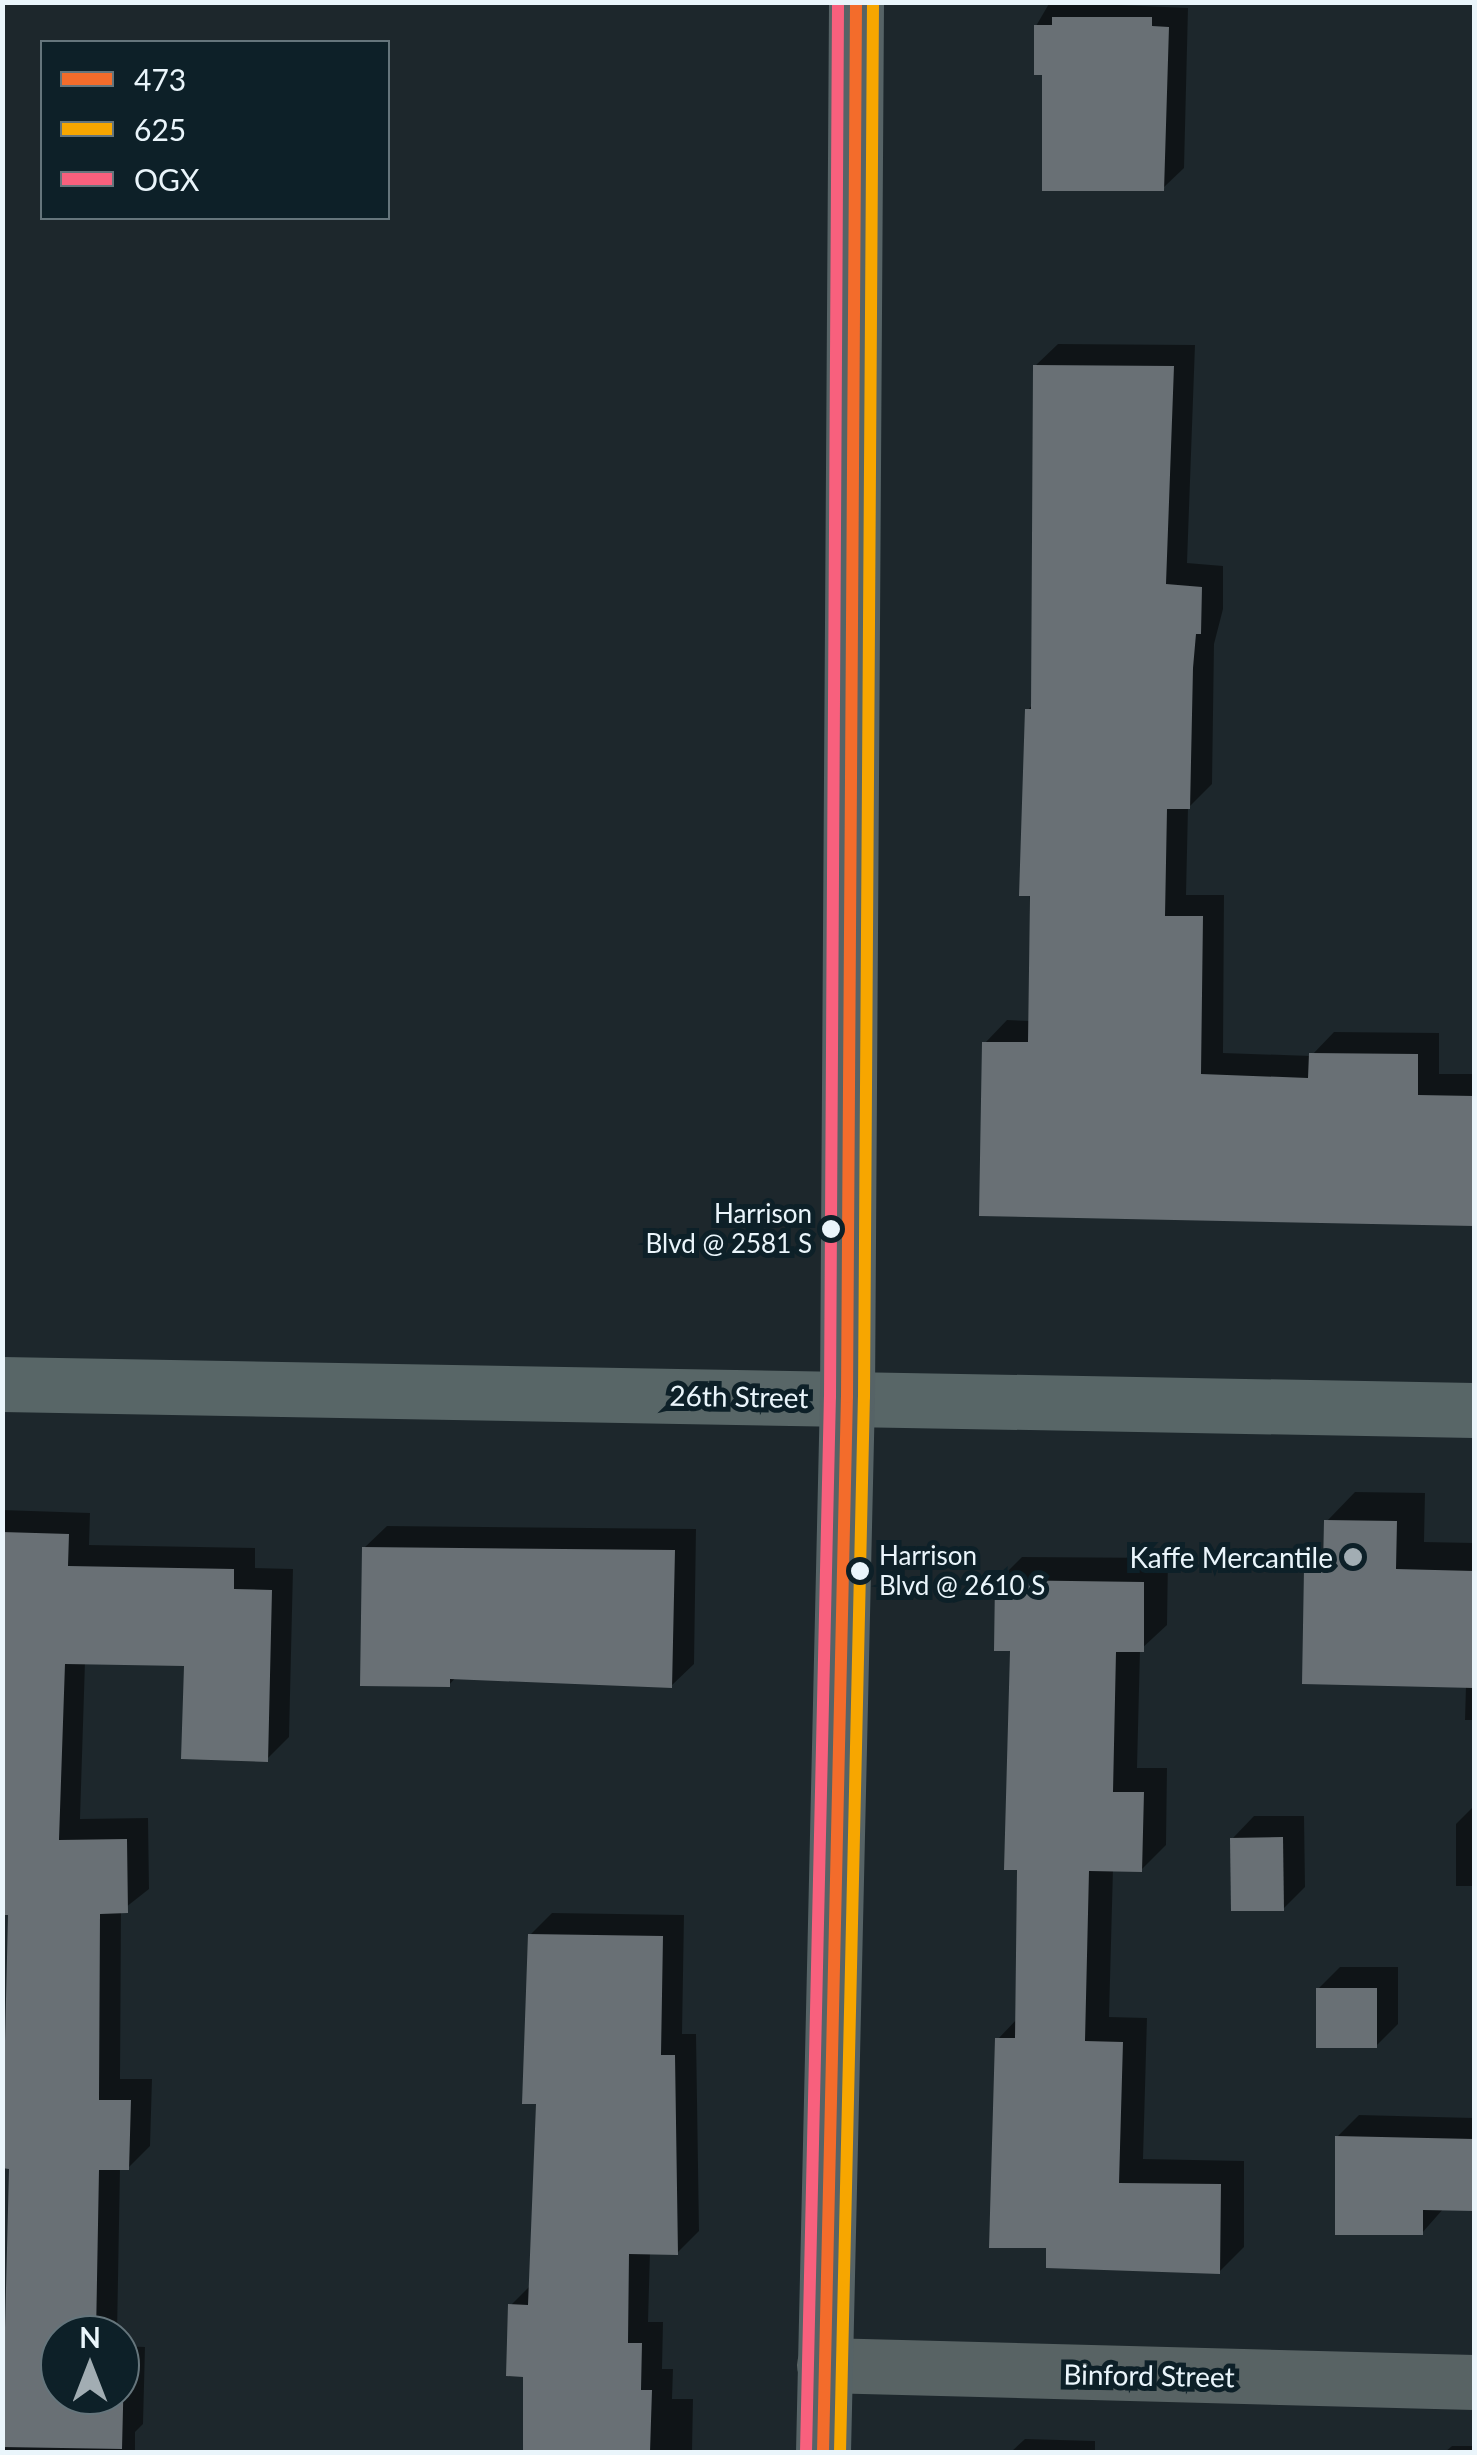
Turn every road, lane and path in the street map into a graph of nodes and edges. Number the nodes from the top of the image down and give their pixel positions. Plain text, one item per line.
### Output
1 (856, 2) edge
2 (2, 1384) edge
3 (847, 1397) junction
4 (1474, 1410) edge
5 (824, 2365) junction
6 (1474, 2382) edge
7 (823, 2452) edge

1 - 3 main road
2 - 3 street, 26th Street
3 - 4 street, 26th Street
3 - 5 main road
5 - 6 street, Binford Street
5 - 7 main road

